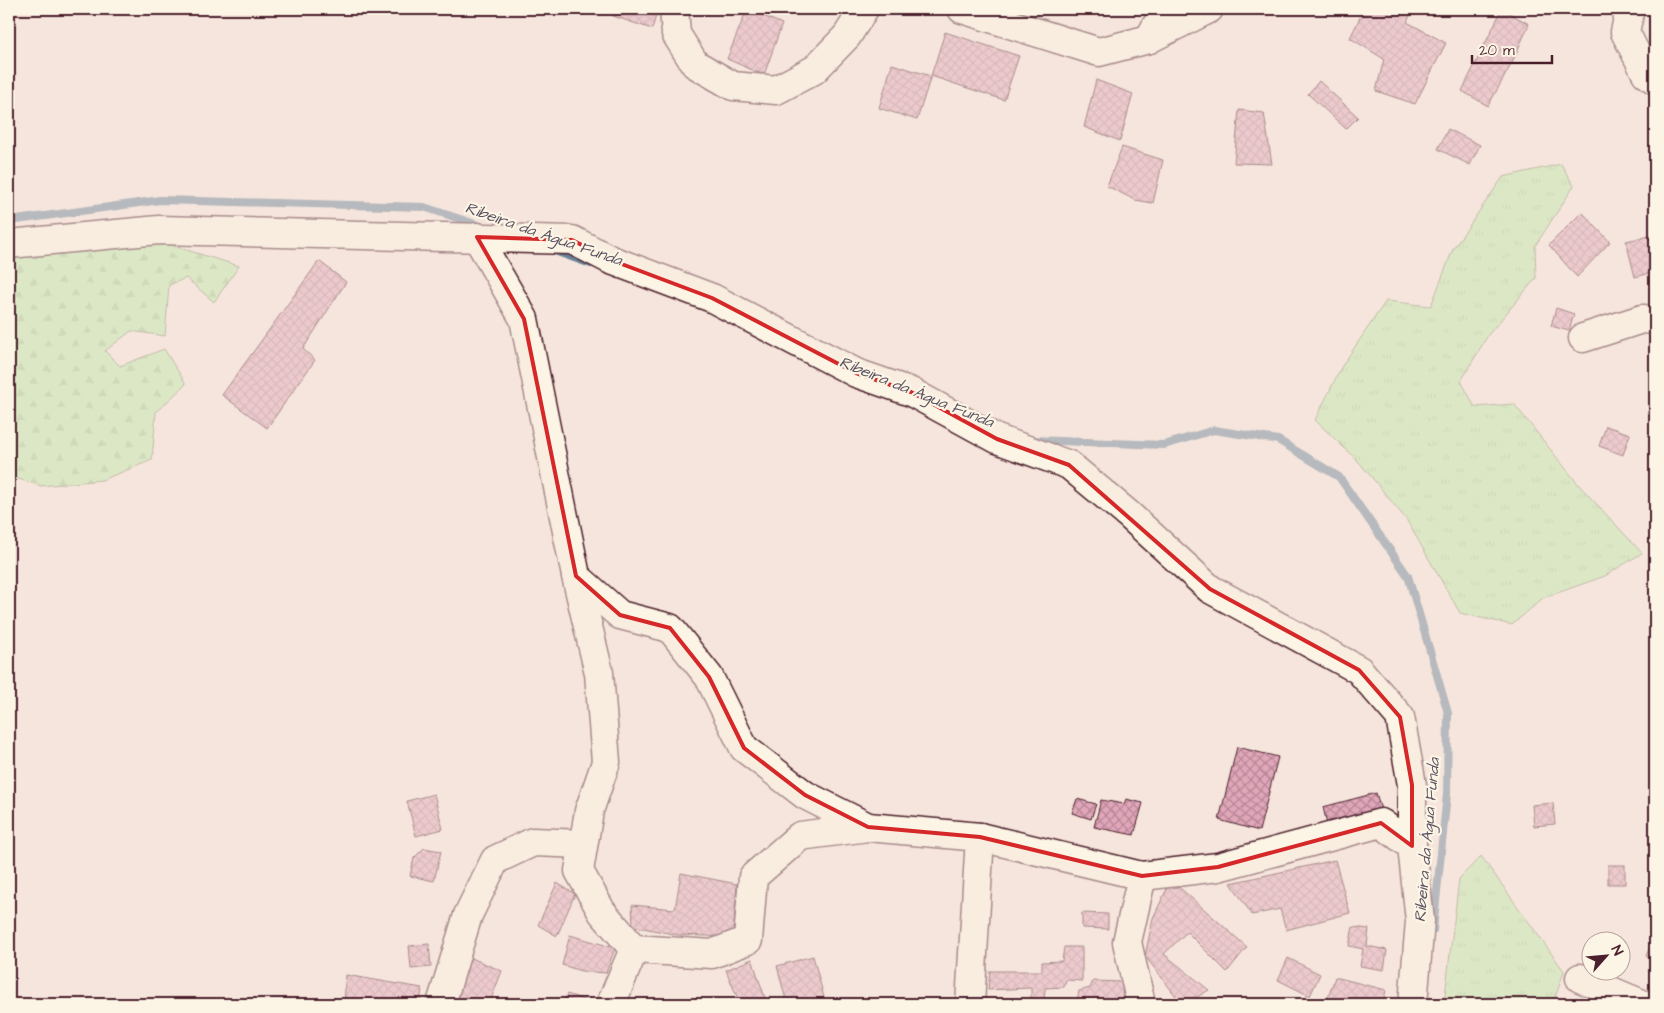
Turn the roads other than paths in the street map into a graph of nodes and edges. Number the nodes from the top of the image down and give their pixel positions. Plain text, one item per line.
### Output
1 (674, 9) edge
2 (864, 9) edge
3 (962, 9) edge
4 (1166, 9) edge
5 (1209, 9) edge
6 (1630, 9) edge
7 (1149, 39) junction
8 (1655, 80) edge
9 (476, 237) junction
10 (9, 244) edge
11 (1655, 320) edge
12 (1583, 338) dead end
13 (576, 576) junction
14 (868, 827) junction
15 (980, 837) junction
16 (583, 844) junction
17 (1412, 846) junction
18 (1142, 876) junction
19 (634, 949) junction
20 (1580, 978) dead end
21 (441, 1004) edge
22 (612, 1004) edge
23 (970, 1004) edge
24 (1142, 1004) edge
25 (1413, 1004) edge
26 (1642, 1004) edge

1 - 2 street
3 - 7 street
4 - 7 street
5 - 7 street
6 - 8 street
9 - 10 street
9 - 13 street
9 - 17 street
11 - 12 street
13 - 14 street
13 - 16 street
14 - 15 street
14 - 19 street
15 - 18 street
15 - 23 street
16 - 19 street
16 - 21 street
17 - 18 street
17 - 25 street
18 - 24 street
19 - 22 street
20 - 26 street

